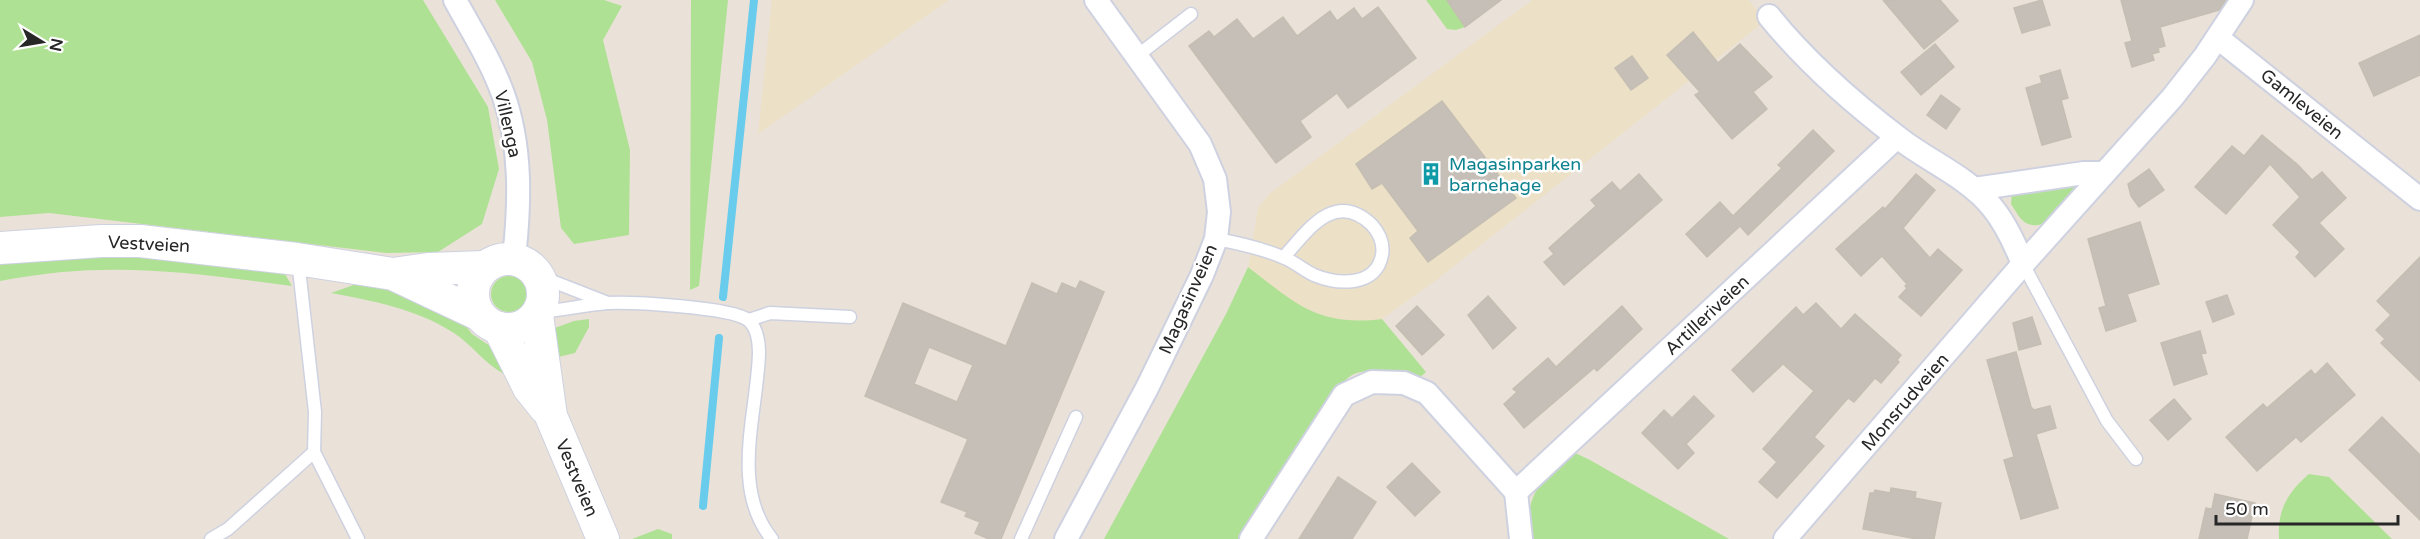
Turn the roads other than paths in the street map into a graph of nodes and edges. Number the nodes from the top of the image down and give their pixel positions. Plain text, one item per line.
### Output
1 (455, 0) edge
2 (1096, 0) edge
3 (2242, 0) edge
4 (1191, 14) dead end
5 (1769, 16) dead end
6 (2218, 38) junction
7 (1137, 56) junction
8 (1897, 137) junction
9 (2103, 173) junction
10 (1974, 189) junction
11 (2420, 199) edge
12 (1216, 239) junction
13 (0, 248) edge
14 (1284, 257) junction
15 (297, 259) junction
16 (500, 262) junction
17 (2023, 264) junction
18 (393, 274) junction
19 (539, 276) junction
20 (608, 303) junction
21 (538, 313) junction
22 (850, 317) dead end
23 (748, 320) junction
24 (489, 321) junction
25 (551, 416) junction
26 (1076, 417) dead end
27 (314, 452) junction
28 (2136, 459) dead end
29 (1516, 492) junction
30 (211, 539) edge
31 (358, 539) edge
32 (603, 539) edge
33 (772, 539) edge
34 (1021, 539) edge
35 (1066, 539) edge
36 (1251, 539) edge
37 (1521, 539) edge
38 (1785, 539) edge

1 - 16 street, Villenga
2 - 7 street, Magasinveien
3 - 6 street
4 - 7 lane
5 - 8 street
6 - 9 street, Monsrudveien
6 - 11 street, Gamleveien
7 - 12 street, Magasinveien
8 - 10 street
8 - 29 street, Artilleriveien
9 - 10 street
9 - 17 street, Monsrudveien
10 - 17 street
12 - 14 lane
12 - 35 street, Magasinveien
13 - 15 street, Vestveien
14 - 14 lane
15 - 18 street, Vestveien
15 - 27 lane
16 - 18 street, Vestveien
16 - 19 street
16 - 24 street, Vestveien
17 - 28 lane
17 - 38 street, Monsrudveien
18 - 24 street, Vestveien
19 - 20 lane
19 - 21 street, Vestveien
20 - 21 lane
20 - 23 lane
21 - 24 street
21 - 25 street, Vestveien
22 - 23 lane
23 - 33 lane
24 - 25 street, Vestveien
25 - 32 street, Vestveien
26 - 34 lane
27 - 30 lane
27 - 31 lane
29 - 36 street
29 - 37 street

